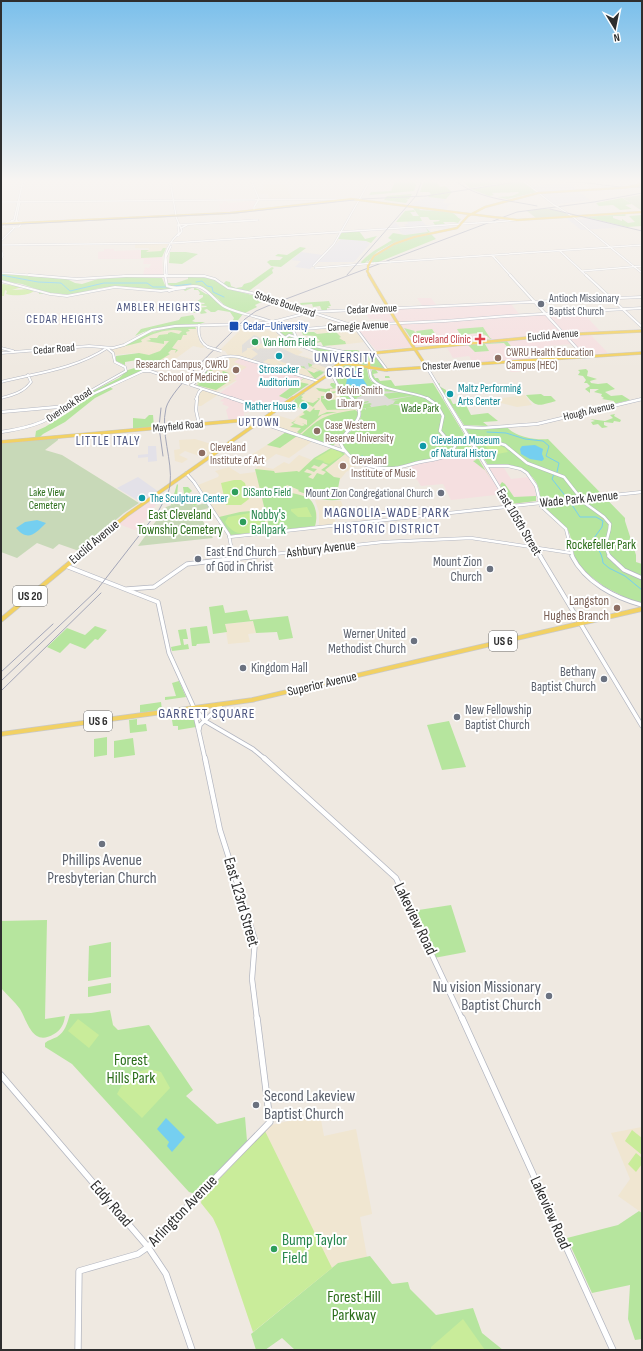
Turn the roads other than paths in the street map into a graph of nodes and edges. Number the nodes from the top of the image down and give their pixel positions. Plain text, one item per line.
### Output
1 (167, 243) edge
2 (171, 243) joint
3 (334, 243) edge
4 (393, 243) edge
5 (396, 243) edge
6 (605, 243) edge
7 (1, 245) edge
8 (642, 245) edge
9 (610, 247) junction
10 (1, 250) edge
11 (560, 251) junction
12 (492, 255) junction
13 (1, 260) edge
14 (368, 265) junction
15 (634, 266) junction
16 (642, 266) edge
17 (582, 271) junction
18 (1, 272) edge
19 (642, 273) edge
20 (167, 275) junction
21 (174, 277) junction
22 (164, 278) junction
23 (1, 282) edge
24 (174, 288) junction
25 (185, 288) junction
26 (169, 291) junction
27 (642, 297) edge
28 (612, 298) junction
29 (535, 302) junction
30 (389, 308) junction
31 (642, 308) edge
32 (623, 309) junction
33 (311, 312) junction
34 (545, 313) junction
35 (275, 322) junction
36 (249, 324) junction
37 (398, 324) junction
38 (198, 326) junction
39 (354, 326) junction
40 (276, 328) junction
41 (642, 329) edge
42 (288, 330) junction
43 (293, 330) junction
44 (564, 334) junction
45 (296, 337) junction
46 (285, 338) junction
47 (107, 348) junction
48 (414, 348) junction
49 (1, 349) edge
50 (20, 352) junction
51 (375, 352) junction
52 (642, 352) edge
53 (1, 353) edge
54 (10, 353) junction
55 (356, 355) junction
56 (227, 356) junction
57 (584, 356) junction
58 (533, 360) junction
59 (342, 362) junction
60 (345, 363) junction
61 (354, 366) junction
62 (426, 366) junction
63 (338, 368) junction
64 (369, 368) junction
65 (387, 370) junction
66 (329, 372) junction
67 (28, 375) junction
68 (1, 381) edge
69 (317, 381) junction
70 (190, 384) junction
71 (202, 389) junction
72 (1, 398) edge
73 (642, 399) edge
74 (68, 406) junction
75 (1, 412) edge
76 (273, 412) junction
77 (259, 422) junction
78 (199, 424) junction
79 (462, 427) junction
80 (1, 432) edge
81 (457, 441) junction
82 (471, 441) junction
83 (1, 442) edge
84 (344, 451) junction
85 (486, 466) junction
86 (186, 473) junction
87 (642, 492) edge
88 (579, 496) dead end
89 (582, 501) dead end
90 (539, 503) junction
91 (510, 506) junction
92 (229, 537) junction
93 (535, 548) junction
94 (571, 553) junction
95 (232, 560) junction
96 (66, 566) junction
97 (642, 578) edge
98 (126, 589) junction
99 (631, 603) junction
100 (642, 605) edge
101 (641, 609) edge
102 (632, 611) junction
103 (1, 620) edge
104 (580, 623) junction
105 (222, 705) junction
106 (194, 708) junction
107 (205, 721) junction
108 (642, 726) edge
109 (199, 731) junction
110 (1, 734) edge
111 (1, 1076) edge
112 (270, 1122) joint
113 (148, 1247) junction
114 (78, 1350) edge
115 (192, 1350) edge
116 (613, 1350) edge

1 - 7 street
2 - 20 street
2 - 22 street
3 - 14 street
4 - 14 main road
5 - 14 main road
6 - 9 street
8 - 9 street
9 - 11 street
9 - 15 street
10 - 13 street
11 - 12 street
11 - 17 street
12 - 14 street, bridge
12 - 29 street
14 - 30 main road, East 105th Street, bridge
15 - 16 street
15 - 17 street
15 - 19 street
17 - 28 street
18 - 22 street
20 - 21 street
20 - 22 street
21 - 22 street
21 - 33 street, Stokes Boulevard, bridge
22 - 24 street
23 - 26 street
24 - 25 street
24 - 26 street
25 - 26 street
25 - 35 street
27 - 28 street, Cedar Avenue
28 - 29 street, Cedar Avenue
28 - 32 street
29 - 30 street, Cedar Avenue
29 - 34 street
30 - 33 street, Cedar Avenue
30 - 37 main road, East 105th Street
31 - 32 street, Carnegie Avenue
32 - 34 street, Carnegie Avenue
32 - 41 street
33 - 35 street, Cedar Avenue
33 - 39 street, Stokes Boulevard
34 - 37 street, Carnegie Avenue
34 - 44 street
35 - 36 street, Cedar Avenue
35 - 40 street
35 - 42 street
36 - 38 street, Cedar Avenue
36 - 40 street, Carnegie Avenue
37 - 39 street, Carnegie Avenue
37 - 48 main road, East 105th Street
38 - 47 street, Cedar Avenue
38 - 56 street, bridge
39 - 43 street, Carnegie Avenue
39 - 51 street
40 - 42 street, Carnegie Avenue
40 - 46 street
41 - 44 main road, Euclid Avenue / US 20
42 - 43 street, Carnegie Avenue
43 - 45 street
44 - 48 main road, Euclid Avenue / US 20
44 - 57 street
45 - 46 street
45 - 55 street
46 - 59 street
47 - 50 street, Cedar Road
47 - 67 street
47 - 74 street, Overlook Road
48 - 51 main road, Euclid Avenue / US 20
48 - 62 main road, East 105th Street
49 - 50 street
49 - 54 street
50 - 54 street, Cedar Road
51 - 55 main road, Euclid Avenue / US 20
51 - 65 street
52 - 57 main road, Chester Avenue
52 - 58 main road, Chester Avenue
53 - 54 street, Cedar Road
55 - 59 main road, Euclid Avenue / US 20
55 - 60 main road, Euclid Avenue / US 20
55 - 64 main road
56 - 69 street
56 - 70 street
57 - 58 main road, Chester Avenue
58 - 62 main road, Chester Avenue
59 - 60 main road
59 - 66 main road, Euclid Avenue / US 20
60 - 61 main road
60 - 63 main road, Euclid Avenue / US 20
61 - 63 main road
61 - 64 main road, Chester Avenue
62 - 65 main road, Chester Avenue
62 - 79 street, East 105th Street
63 - 66 main road, Euclid Avenue / US 20
64 - 65 main road, Chester Avenue
64 - 81 street
66 - 69 main road, Euclid Avenue / US 20
66 - 84 street
67 - 68 street
67 - 72 street
69 - 76 main road, Euclid Avenue / US 20
70 - 71 street
70 - 74 street, bridge
71 - 76 street
71 - 78 street
73 - 79 street, Hough Avenue
74 - 75 street
74 - 80 street, Overlook Road
76 - 77 main road, Euclid Avenue / US 20
77 - 78 main road, Mayfield Road
77 - 84 street
77 - 86 main road, Euclid Avenue / US 20
78 - 83 main road, Mayfield Road
79 - 82 street, East 105th Street
81 - 82 street
81 - 84 street
82 - 85 street, East 105th Street
82 - 88 street
85 - 90 street
85 - 91 street, East 105th Street
86 - 92 street
86 - 96 main road, Euclid Avenue / US 20
87 - 90 street, Wade Park Avenue
89 - 97 street
90 - 91 street, Wade Park Avenue
90 - 94 street
91 - 92 street, Wade Park Avenue
91 - 93 street, East 105th Street
92 - 95 street
93 - 94 street, Ashbury Avenue
93 - 95 street, Ashbury Avenue
93 - 104 street, East 105th Street
94 - 99 street
95 - 98 street, Ashbury Avenue
96 - 98 street, Lakeview Road
96 - 103 main road, Euclid Avenue / US 20
98 - 106 street, Lakeview Road
99 - 100 street
99 - 102 street
101 - 102 main road, Superior Avenue / US 6
102 - 104 main road, Superior Avenue / US 6
104 - 105 main road, Superior Avenue / US 6
104 - 108 street, East 105th Street
105 - 106 main road, Superior Avenue / US 6
105 - 107 street
106 - 107 street, Lakeview Road
106 - 109 street, East 123rd Street
106 - 110 main road, Superior Avenue / US 6
107 - 109 street
107 - 116 street, Lakeview Road
109 - 112 street, East 123rd Street
111 - 113 street, Eddy Road
112 - 113 street, Arlington Avenue
113 - 114 street, Arlington Avenue
113 - 115 street, Eddy Road

